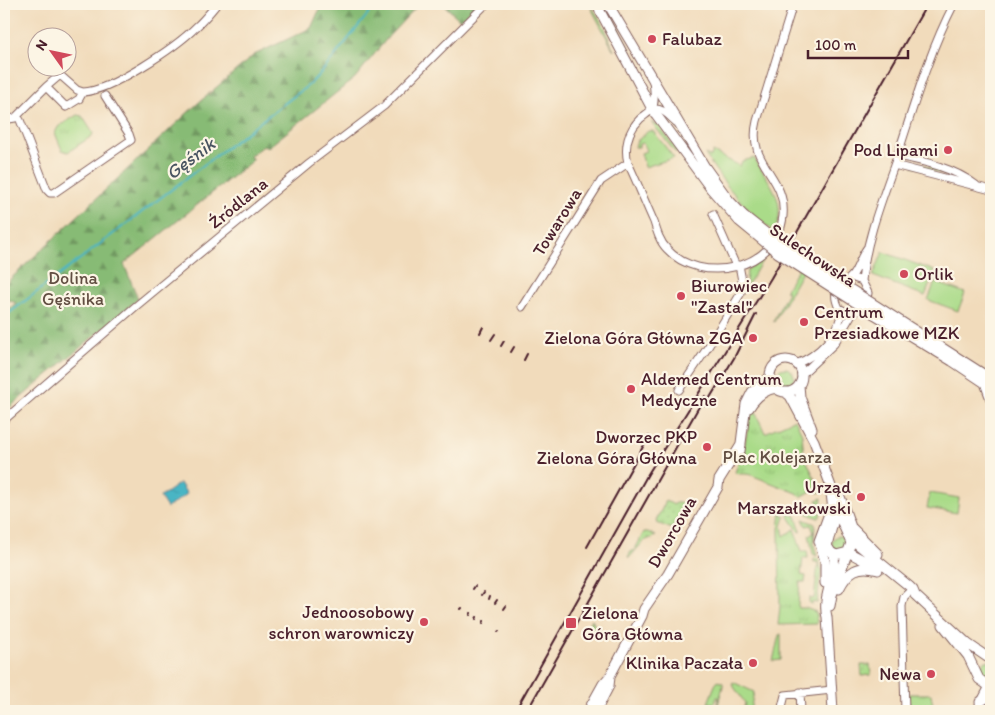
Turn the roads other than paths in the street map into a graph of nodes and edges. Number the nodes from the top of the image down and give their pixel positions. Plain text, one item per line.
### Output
1 (216, 4) edge
2 (486, 4) edge
3 (598, 4) edge
4 (608, 4) edge
5 (793, 4) edge
6 (954, 4) edge
7 (653, 79) junction
8 (46, 87) junction
9 (83, 92) junction
10 (105, 96) dead end
11 (652, 109) junction
12 (4, 114) edge
13 (20, 120) dead end
14 (682, 128) junction
15 (897, 156) junction
16 (628, 163) junction
17 (894, 165) junction
18 (976, 186) junction
19 (991, 190) edge
20 (713, 214) dead end
21 (741, 218) junction
22 (867, 247) junction
23 (738, 266) junction
24 (851, 277) junction
25 (862, 281) junction
26 (522, 307) dead end
27 (841, 310) junction
28 (852, 314) junction
29 (796, 364) junction
30 (801, 375) junction
31 (770, 377) junction
32 (989, 380) edge
33 (799, 385) junction
34 (776, 388) junction
35 (679, 390) dead end
36 (786, 392) junction
37 (991, 399) edge
38 (746, 413) junction
39 (4, 420) edge
40 (814, 441) junction
41 (833, 491) junction
42 (829, 535) junction
43 (849, 536) junction
44 (848, 552) junction
45 (834, 554) junction
46 (883, 571) junction
47 (894, 573) junction
48 (826, 593) junction
49 (911, 594) junction
50 (830, 602) junction
51 (827, 618) junction
52 (941, 621) junction
53 (990, 655) edge
54 (975, 672) junction
55 (610, 676) junction
56 (991, 684) edge
57 (832, 690) junction
58 (800, 692) junction
59 (991, 695) edge
60 (979, 707) edge
61 (588, 711) edge
62 (596, 711) edge
63 (781, 711) edge
64 (801, 711) edge
65 (833, 711) edge
66 (905, 711) edge

1 - 9 street
2 - 39 street, Źródlana
3 - 11 street, Sulechowska
4 - 7 street, Sulechowska
5 - 23 street
6 - 15 street
7 - 11 street
7 - 14 street, Sulechowska
8 - 9 street
8 - 9 street
8 - 12 street
10 - 13 street
11 - 14 street, Sulechowska
11 - 16 street
11 - 21 street, Sulechowska
14 - 21 street, Sulechowska
15 - 17 street
15 - 18 street
16 - 23 street
16 - 26 street, Towarowa
17 - 18 street
17 - 22 street
18 - 19 street
20 - 23 street
21 - 32 street, Sulechowska, bridge
22 - 24 street
22 - 25 street
23 - 35 street
24 - 25 street
24 - 27 street
25 - 28 street
27 - 28 street
27 - 29 street
28 - 30 street
29 - 30 street
29 - 31 street
30 - 33 street
31 - 34 street
31 - 38 street, Dworcowa
32 - 37 street
33 - 36 street
33 - 40 street
34 - 36 street
34 - 38 street, Dworcowa
36 - 40 street
38 - 55 street, Dworcowa
40 - 41 street
41 - 42 street
41 - 43 street
41 - 47 street
41 - 48 street
42 - 43 street
42 - 45 street
43 - 44 street
43 - 47 street
44 - 45 street
44 - 46 street
44 - 50 street
45 - 48 street
46 - 49 street
46 - 50 street
47 - 49 street
48 - 51 street
49 - 52 street
49 - 66 street
50 - 51 street
51 - 57 street
52 - 53 street
52 - 54 street
53 - 54 street
54 - 56 street
55 - 61 street, Dworcowa
55 - 62 street, Dworcowa
56 - 60 street
57 - 58 street
57 - 65 street
58 - 63 street
58 - 64 street
59 - 60 street

